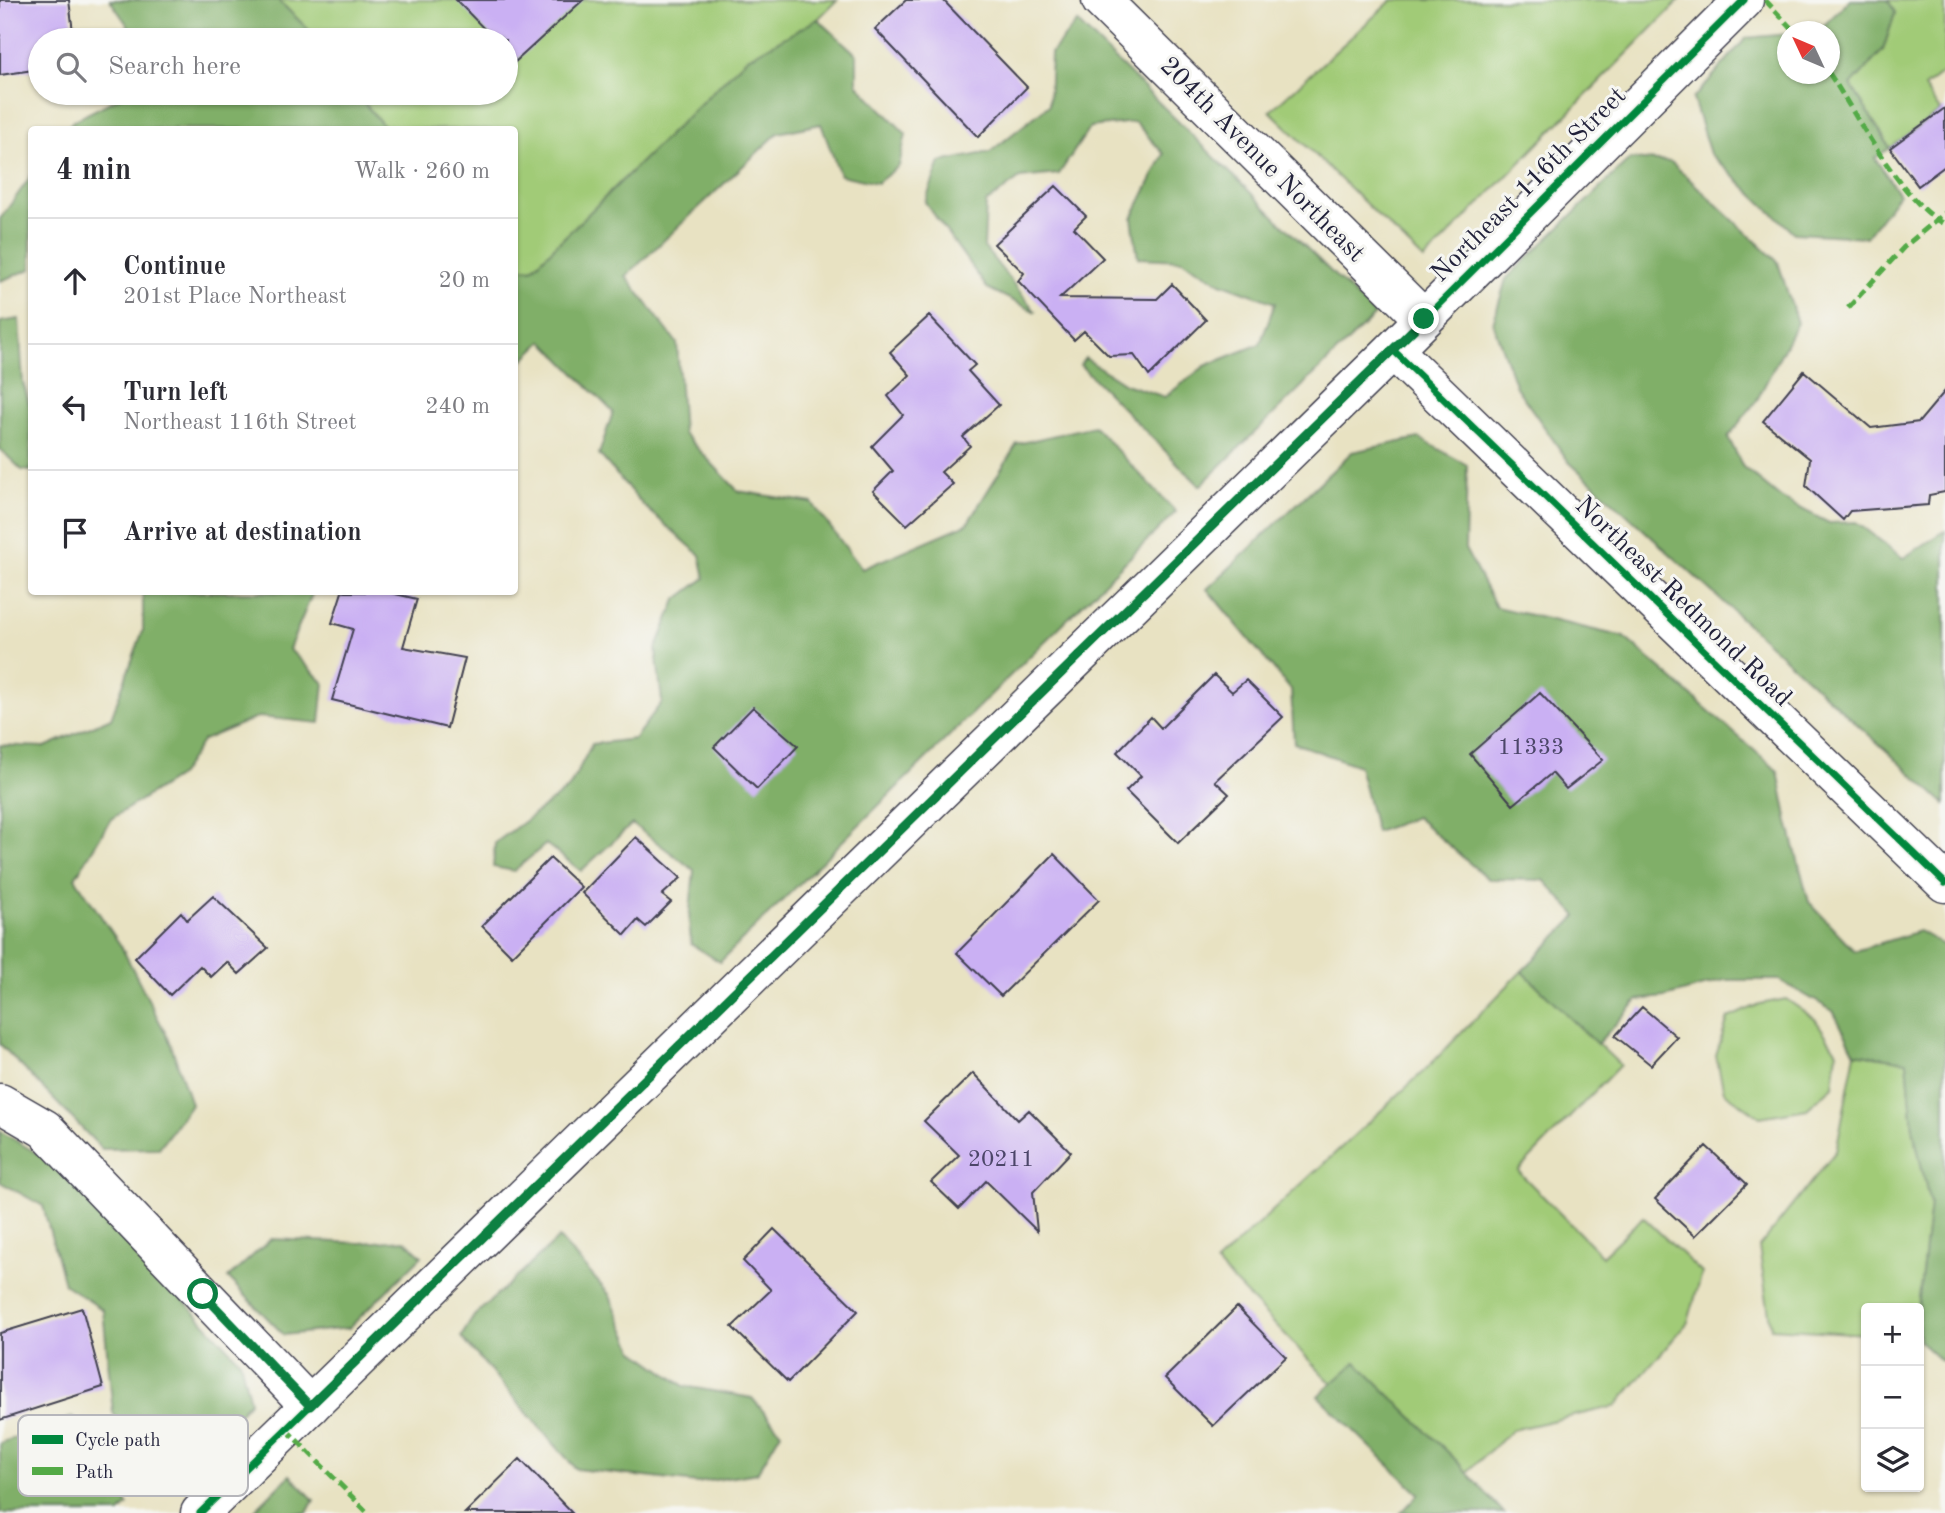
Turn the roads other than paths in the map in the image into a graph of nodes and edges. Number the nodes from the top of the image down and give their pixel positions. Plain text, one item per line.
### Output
1 (1101, 0) edge
2 (1744, 0) edge
3 (1424, 319) junction
4 (1392, 351) junction
5 (1945, 883) edge
6 (0, 1102) edge
7 (310, 1406) junction
8 (248, 1466) edge
9 (217, 1496) edge
10 (200, 1513) edge

1 - 3 street, 204th Avenue Northeast
2 - 3 street, Northeast 116th Street
3 - 4 street, Northeast 116th Street
4 - 5 street, Northeast Redmond Road
4 - 7 street, Northeast 116th Street
6 - 7 street
7 - 8 street, Northeast 116th Street
9 - 10 street, Northeast 116th Street

